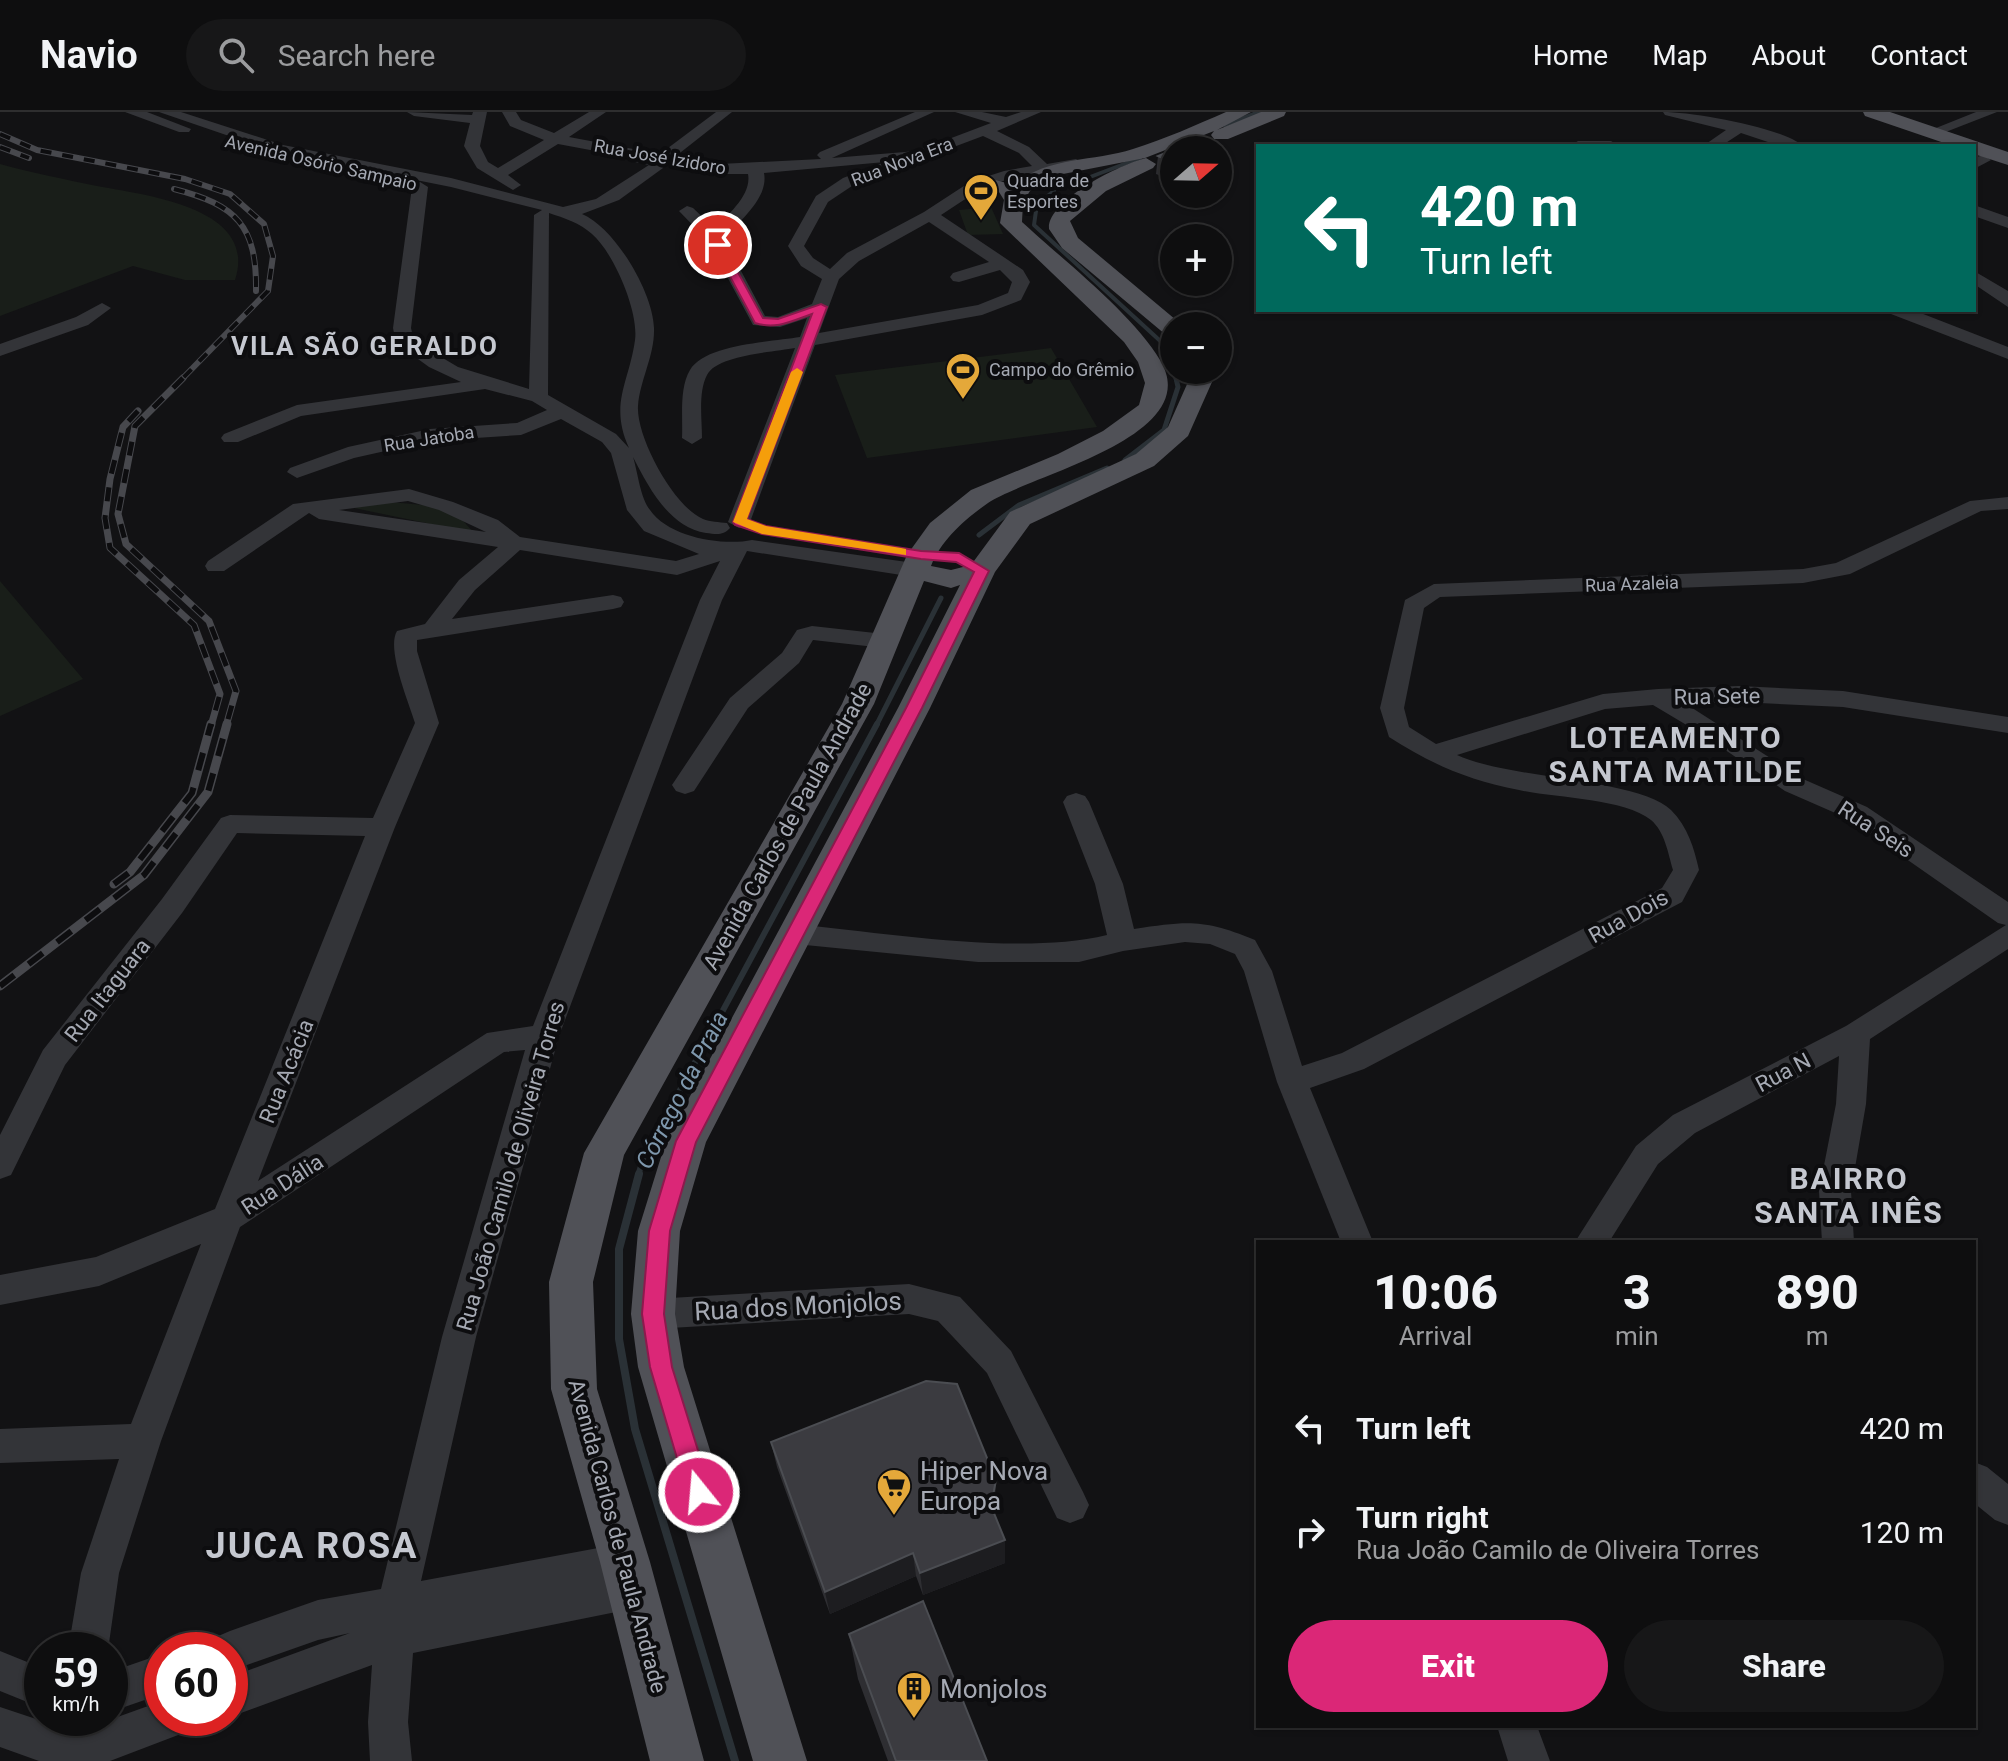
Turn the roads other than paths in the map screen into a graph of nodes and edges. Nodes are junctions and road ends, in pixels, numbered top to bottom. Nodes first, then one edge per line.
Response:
1 (132, 112) edge
2 (203, 112) edge
3 (414, 112) edge
4 (509, 112) edge
5 (599, 112) edge
6 (725, 112) edge
7 (927, 112) edge
8 (962, 112) edge
9 (1034, 112) edge
10 (1242, 112) edge
11 (1277, 112) edge
12 (1670, 112) edge
13 (1990, 112) edge
14 (1864, 113) edge
15 (478, 116) edge
16 (174, 118) edge
17 (1007, 122) junction
18 (1739, 128) junction
19 (985, 131) junction
20 (1217, 136) edge
21 (1940, 139) edge
22 (552, 141) junction
23 (1714, 144) edge
24 (1789, 144) edge
25 (916, 155) junction
26 (1976, 155) edge
27 (1976, 155) edge
28 (664, 158) junction
29 (1160, 158) edge
30 (2008, 159) edge
31 (802, 165) junction
32 (755, 169) junction
33 (2008, 169) edge
34 (1028, 179) junction
35 (1104, 185) junction
36 (420, 187) junction
37 (523, 198) junction
38 (568, 211) junction
39 (687, 211) dead end
40 (1976, 211) edge
41 (930, 215) junction
42 (2008, 223) edge
43 (715, 239) junction
44 (1004, 263) junction
45 (831, 277) junction
46 (959, 277) dead end
47 (1976, 277) edge
48 (2008, 302) edge
49 (821, 307) junction
50 (102, 308) dead end
51 (1902, 312) edge
52 (1160, 318) edge
53 (809, 339) junction
54 (0, 350) edge
55 (2008, 353) edge
56 (445, 370) junction
57 (484, 384) junction
58 (1199, 384) edge
59 (415, 395) junction
60 (538, 397) junction
61 (562, 411) junction
62 (231, 438) dead end
63 (692, 438) dead end
64 (297, 472) dead end
65 (362, 499) junction
66 (2008, 503) edge
67 (300, 508) junction
68 (337, 517) junction
69 (515, 544) junction
70 (726, 550) junction
71 (645, 562) junction
72 (918, 562) junction
73 (216, 566) dead end
74 (981, 571) junction
75 (613, 602) dead end
76 (433, 629) junction
77 (884, 641) junction
78 (1658, 697) junction
79 (2008, 725) edge
80 (1432, 753) junction
81 (685, 785) dead end
82 (1076, 802) dead end
83 (382, 827) junction
84 (2008, 916) edge
85 (795, 934) junction
86 (2008, 935) edge
87 (1123, 941) junction
88 (1856, 1034) junction
89 (544, 1036) junction
90 (1292, 1082) junction
91 (0, 1166) edge
92 (227, 1218) junction
93 (1356, 1240) edge
94 (1592, 1240) edge
95 (1838, 1240) edge
96 (0, 1290) edge
97 (653, 1314) junction
98 (143, 1441) junction
99 (0, 1446) edge
100 (1976, 1482) edge
101 (1070, 1505) dead end
102 (2008, 1507) edge
103 (628, 1576) junction
104 (396, 1622) junction
105 (91, 1632) edge
106 (248, 1645) edge
107 (0, 1671) edge
108 (24, 1681) edge
109 (248, 1689) edge
110 (144, 1726) edge
111 (0, 1727) edge
112 (1518, 1728) edge
113 (76, 1744) edge
114 (391, 1761) edge
115 (677, 1761) edge
116 (780, 1761) edge
117 (1529, 1761) edge

1 - 16 street, Avenida Osório Sampaio
2 - 16 street
3 - 15 street
4 - 22 street, Rua José Izidoro
5 - 22 street
6 - 28 street
7 - 31 street
8 - 17 street
9 - 17 street, Rua Nova Era
10 - 34 main road
11 - 20 main road
12 - 18 street
13 - 21 street
14 - 21 main road
15 - 37 street
16 - 36 street, Avenida Osório Sampaio
16 - 37 street, Avenida Osório Sampaio
17 - 19 street, Rua Nova Era
18 - 23 street
18 - 24 street
19 - 25 street, Rua Nova Era
19 - 34 street
22 - 28 street, Rua José Izidoro
22 - 37 street
22 - 38 street
25 - 31 street, Rua José Izidoro
25 - 45 street, Rua Nova Era
26 - 30 main road
27 - 33 main road
28 - 32 street, Rua José Izidoro
29 - 35 main road
31 - 32 street, Rua José Izidoro
32 - 43 street
34 - 35 main road
34 - 41 street
34 - 72 main road, Avenida Carlos de Paula Andrade
35 - 52 main road
36 - 37 street, Avenida Osório Sampaio
36 - 56 street
37 - 38 street, Avenida Osório Sampaio
37 - 60 street
38 - 70 street, Avenida Osório Sampaio
39 - 43 street
40 - 42 street
41 - 44 street
41 - 45 street
43 - 49 street
44 - 46 street
44 - 53 street
45 - 49 street, Rua João Camilo de Oliveira Torres
47 - 48 street
49 - 53 street, Rua João Camilo de Oliveira Torres
50 - 54 street
51 - 55 street
53 - 63 street
53 - 70 street, Rua João Camilo de Oliveira Torres
56 - 57 street
56 - 59 street
57 - 59 street
57 - 60 street
58 - 74 main road
59 - 62 street
60 - 61 street
61 - 64 street, Rua Jatoba
61 - 70 street
65 - 67 street
65 - 68 street
65 - 69 street
66 - 80 street, Rua Azaleia
67 - 68 street
67 - 73 street
68 - 69 street
69 - 71 street
69 - 76 street, Rua Acácia
70 - 71 street
70 - 71 street
70 - 72 street
70 - 89 street, Rua João Camilo de Oliveira Torres
72 - 74 main road
72 - 77 main road, Avenida Carlos de Paula Andrade
74 - 85 main road
75 - 76 street
76 - 83 street, Rua Acácia
77 - 81 street
77 - 103 main road, Avenida Carlos de Paula Andrade
78 - 79 street, Rua Sete
78 - 80 street, Rua Sete
78 - 84 street, Rua Seis
80 - 90 street, Rua Dois
82 - 87 street
83 - 91 street, Rua Itaguara
83 - 92 street, Rua Acácia
85 - 87 street
85 - 97 main road
86 - 88 street, Rua N
87 - 90 street
88 - 94 street, Rua N
88 - 95 street
89 - 92 street, Rua Dália
89 - 104 street, Rua João Camilo de Oliveira Torres
90 - 93 street
92 - 96 street, Rua Dália
92 - 98 street, Rua Acácia
97 - 101 street, Rua dos Monjolos
97 - 116 main road
98 - 99 street
98 - 105 street, Rua Acácia
100 - 102 street
103 - 104 street
103 - 115 main road, Avenida Carlos de Paula Andrade
104 - 106 street
104 - 109 street
104 - 114 street, Rua João Camilo de Oliveira Torres
107 - 108 street
110 - 113 street
111 - 113 street
112 - 117 street

